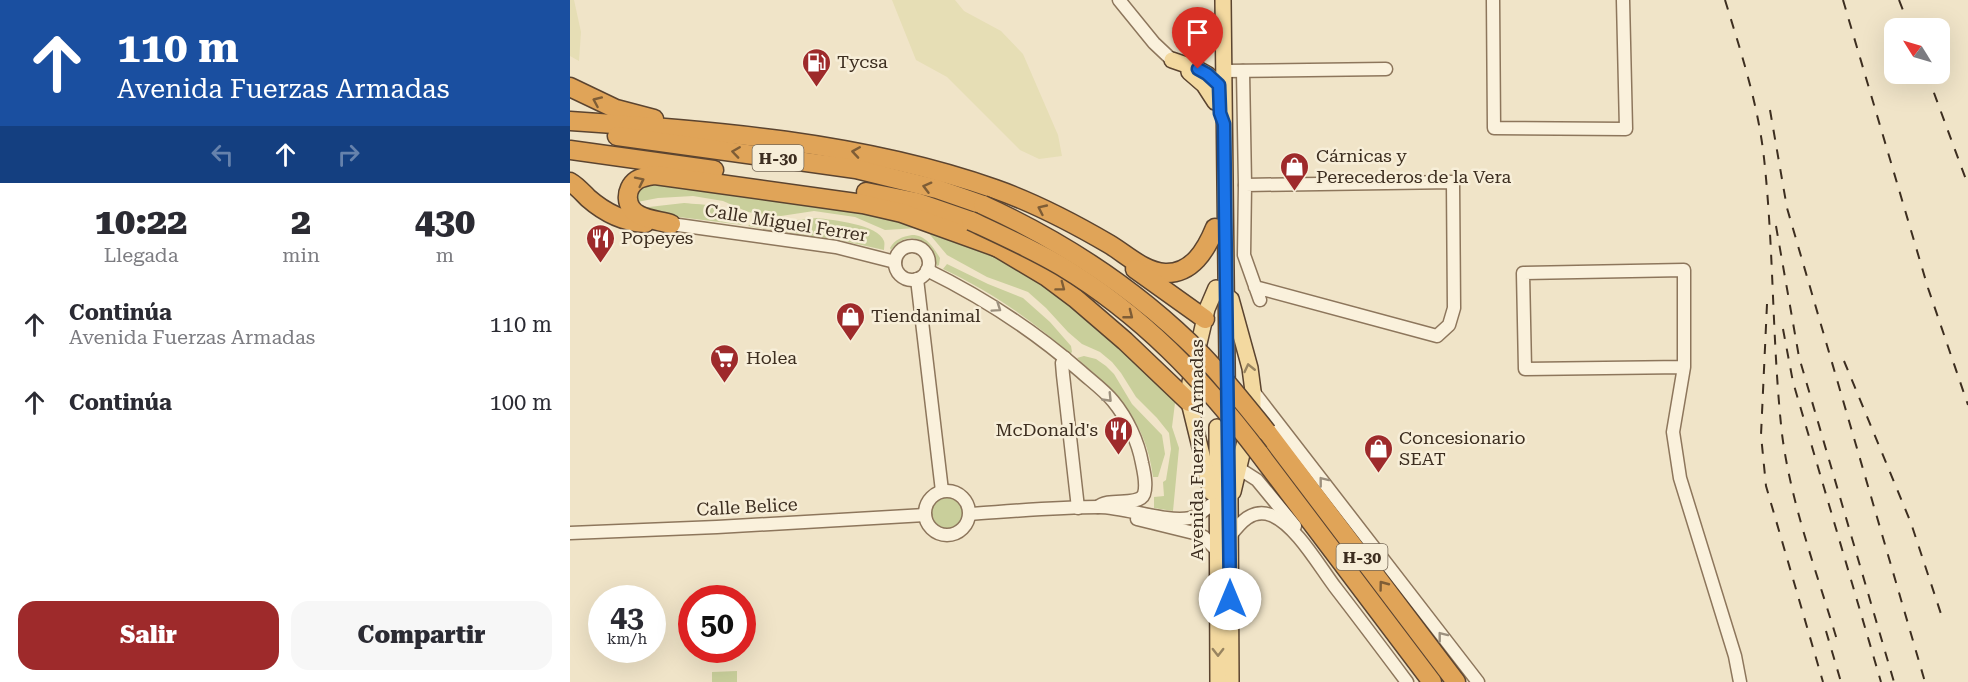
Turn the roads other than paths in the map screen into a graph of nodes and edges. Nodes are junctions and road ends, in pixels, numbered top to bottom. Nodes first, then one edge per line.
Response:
1 (1119, 0) edge
2 (1214, 0) edge
3 (1223, 0) edge
4 (1493, 0) edge
5 (1623, 0) edge
6 (1215, 56) junction
7 (1172, 60) junction
8 (1198, 69) junction
9 (1386, 69) dead end
10 (1243, 71) junction
11 (1219, 75) junction
12 (570, 87) edge
13 (1215, 102) junction
14 (570, 121) edge
15 (570, 129) edge
16 (714, 133) junction
17 (570, 150) edge
18 (570, 156) edge
19 (648, 160) junction
20 (570, 182) edge
21 (1245, 184) junction
22 (857, 190) junction
23 (1220, 195) junction
24 (671, 224) junction
25 (1215, 228) junction
26 (1093, 237) junction
27 (999, 248) junction
28 (896, 262) junction
29 (927, 270) junction
30 (917, 279) junction
31 (1255, 287) junction
32 (1221, 288) junction
33 (1260, 300) dead end
34 (1216, 327) junction
35 (1243, 345) junction
36 (1065, 358) junction
37 (1684, 367) junction
38 (1253, 391) junction
39 (1189, 402) junction
40 (1199, 443) junction
41 (1252, 450) junction
42 (1228, 460) junction
43 (942, 491) junction
44 (1221, 500) junction
45 (1088, 507) junction
46 (970, 514) junction
47 (925, 515) junction
48 (570, 533) edge
49 (1230, 536) junction
50 (1217, 551) junction
51 (1313, 557) junction
52 (1218, 682) edge
53 (1231, 682) edge
54 (1407, 682) edge
55 (1432, 682) edge
56 (1456, 682) edge
57 (1478, 682) edge
58 (1740, 682) edge

1 - 7 street
2 - 6 main road
3 - 11 main road
4 - 5 street
6 - 8 main road
6 - 11 main road
7 - 8 main road
7 - 13 main road
8 - 11 main road
9 - 10 street
10 - 11 street
10 - 21 street
11 - 13 main road
11 - 23 main road
16 -> 12 highway
13 - 23 main road
14 - 16 highway
56 -> 15 highway, H-30, bridge
26 -> 16 highway
17 - 19 highway, H-30
18 - 19 highway
19 - 22 highway, H-30
20 - 24 highway
21 - 31 street
21 - 31 street
22 - 27 highway
22 -> 41 highway, H-30, bridge
23 - 25 main road
23 - 32 main road
24 -> 27 highway
24 - 28 street, Calle Miguel Ferrer
25 - 26 highway
25 - 32 main road
26 - 34 highway
27 -> 39 highway
28 - 29 street
28 - 30 street
29 - 30 street
29 -> 36 street
30 - 43 street
31 - 33 street
32 - 34 main road
32 - 34 main road
32 - 35 main road
34 - 35 main road
34 - 39 main road
34 - 42 main road, Avenida Fuerzas Armadas
38 -> 35 main road
36 - 45 street
36 -> 45 street
37 - 37 street
37 - 58 street
38 - 41 main road
57 -> 38 street
39 - 40 main road
40 - 42 main road
40 - 44 main road
41 - 42 main road
41 - 55 highway, H-30
42 - 44 main road, Avenida Fuerzas Armadas
42 - 44 main road
42 - 51 street
43 - 46 street
43 - 47 street
44 - 45 street
44 - 49 main road, Avenida Fuerzas Armadas
44 - 50 main road, Avenida Fuerzas Armadas
45 - 46 street
45 - 50 street
46 - 47 street
47 - 48 street, Calle Belice
49 - 51 street
49 - 53 main road, Avenida Fuerzas Armadas
50 -> 52 main road, Avenida Fuerzas Armadas
51 - 54 street

